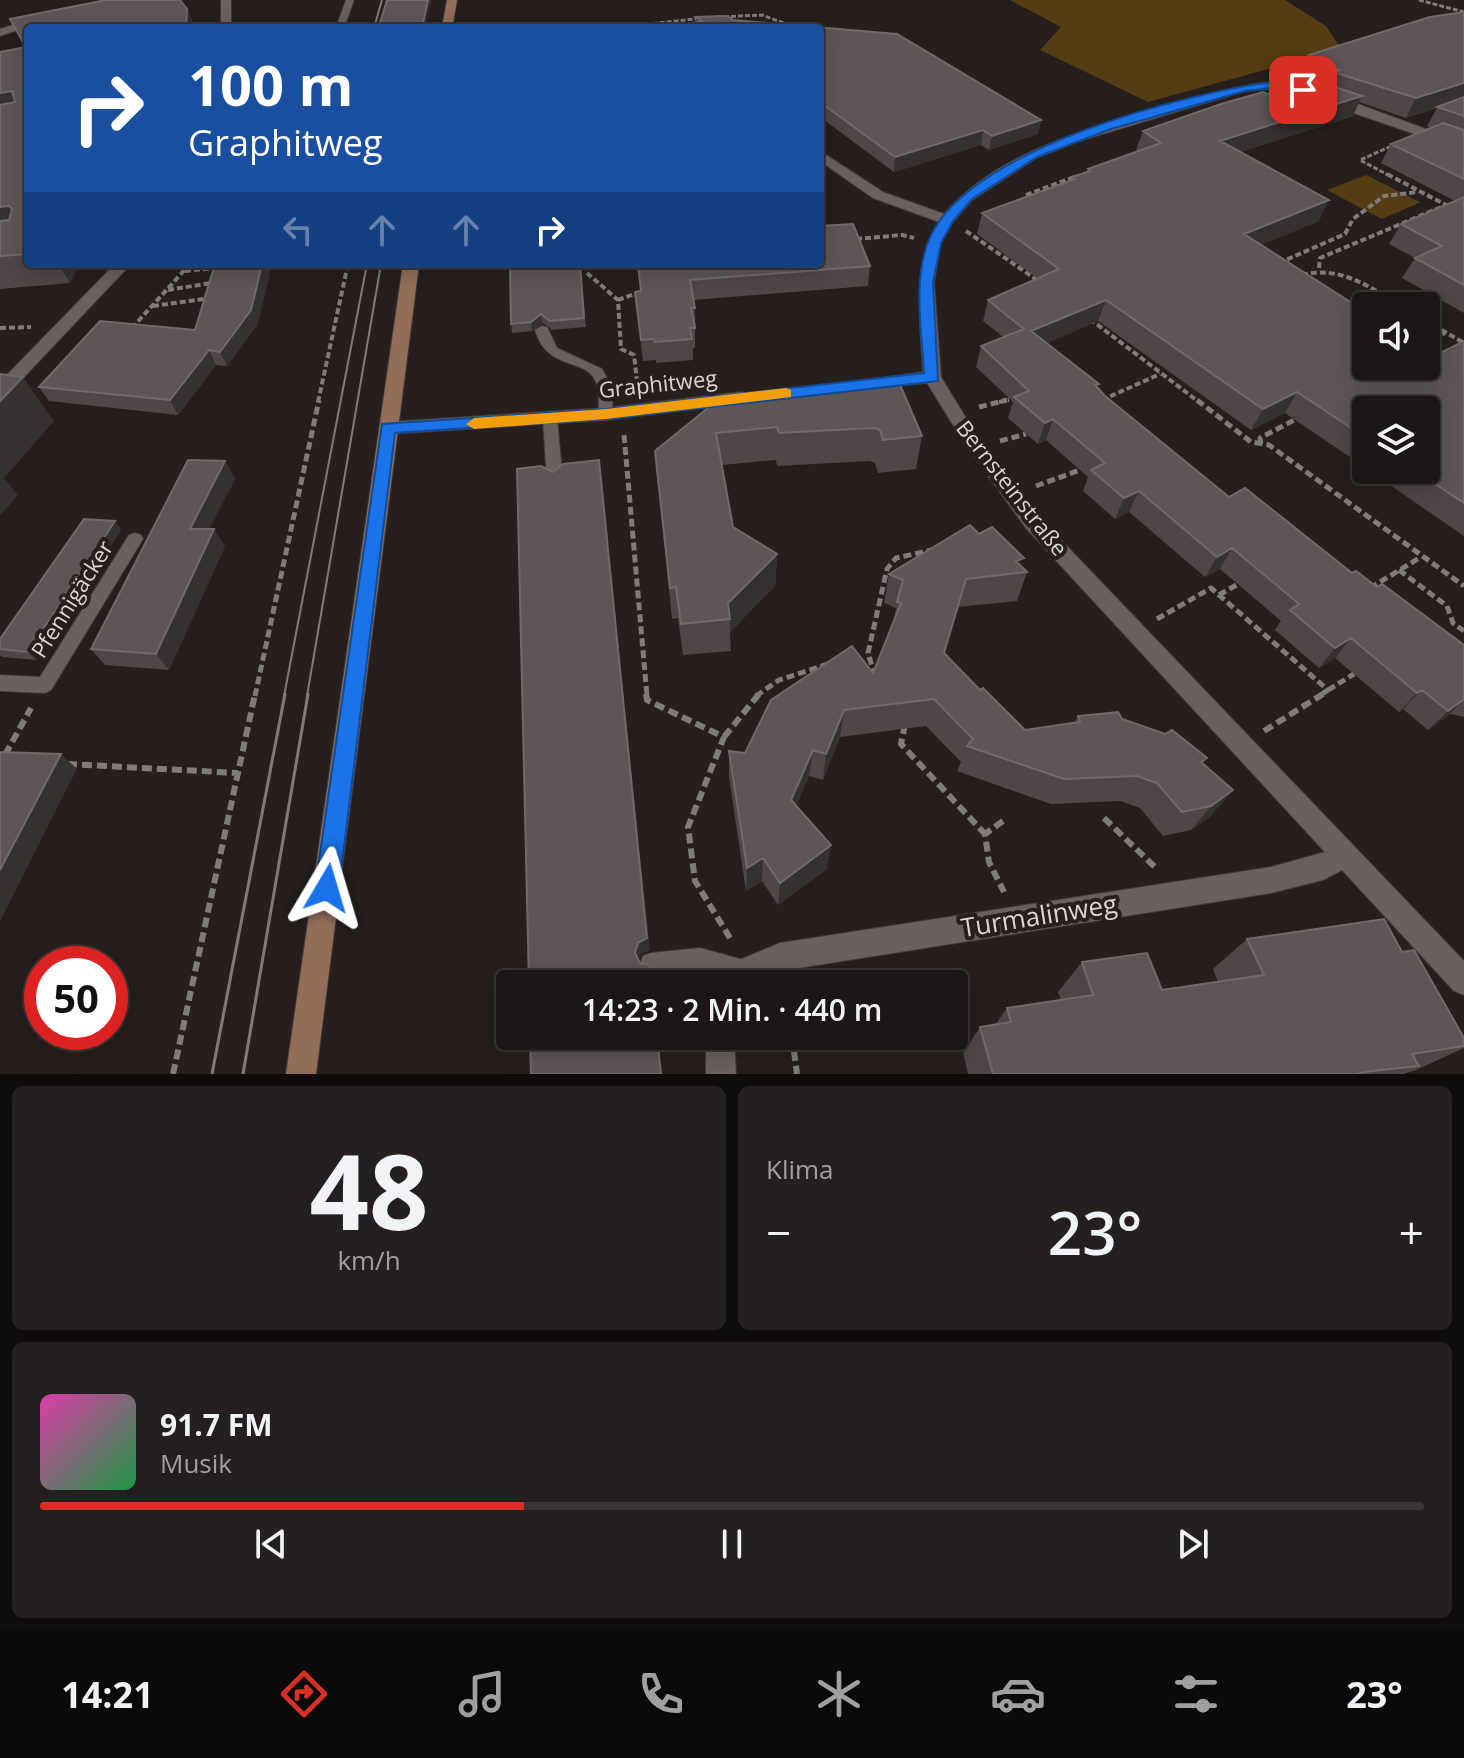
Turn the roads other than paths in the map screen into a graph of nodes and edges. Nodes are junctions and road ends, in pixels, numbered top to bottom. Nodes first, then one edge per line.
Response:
1 (226, 0) edge
2 (350, 0) edge
3 (452, 0) edge
4 (47, 18) edge
5 (28, 24) edge
6 (226, 24) edge
7 (341, 24) edge
8 (448, 24) edge
9 (24, 25) edge
10 (0, 33) edge
11 (1464, 147) edge
12 (824, 158) edge
13 (947, 220) junction
14 (119, 268) edge
15 (410, 268) edge
16 (542, 330) dead end
17 (932, 377) junction
18 (855, 386) edge
19 (0, 392) edge
20 (763, 396) edge
21 (623, 412) junction
22 (550, 419) junction
23 (388, 428) junction
24 (555, 482) edge
25 (135, 539) dead end
26 (0, 683) edge
27 (1346, 854) junction
28 (651, 964) edge
29 (725, 970) edge
30 (755, 970) edge
31 (1464, 981) edge
32 (720, 1050) edge
33 (301, 1074) edge
34 (721, 1074) edge

1 - 6 street
2 - 7 lane
3 - 8 main road
4 - 5 street
9 - 10 street
11 - 13 street, Bernsteinstraße
12 - 13 street
13 - 17 street, Bernsteinstraße
14 - 19 street
15 - 23 main road
16 - 21 lane
17 - 18 street
17 - 27 street, Bernsteinstraße
20 - 21 street, Graphitweg
21 - 22 street, Graphitweg
22 - 23 street, Graphitweg
22 - 24 lane
23 - 33 main road
25 - 26 lane, Pfennigäcker
27 - 30 street, Turmalinweg
27 - 31 street, Bernsteinstraße
28 - 29 lane
32 - 34 street

